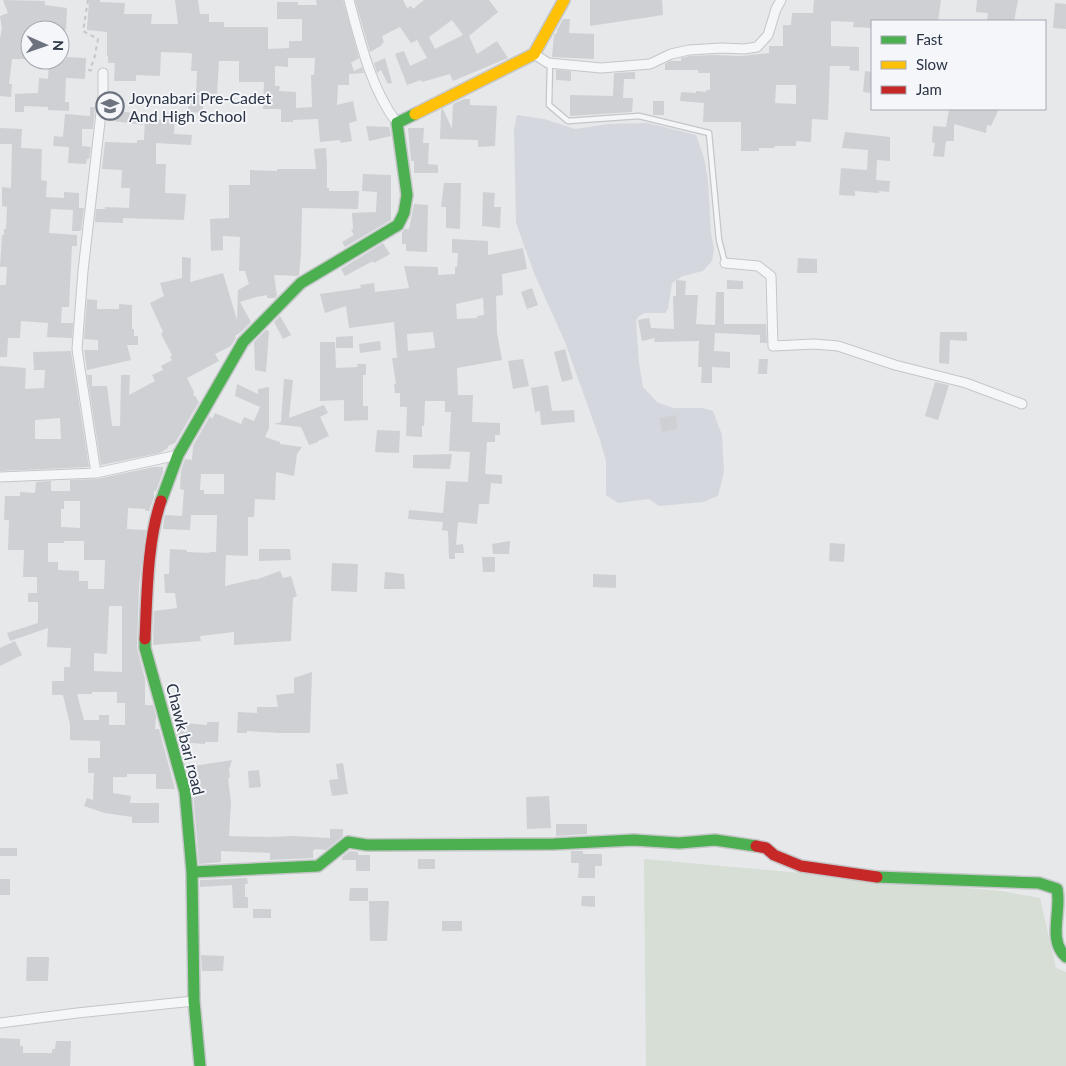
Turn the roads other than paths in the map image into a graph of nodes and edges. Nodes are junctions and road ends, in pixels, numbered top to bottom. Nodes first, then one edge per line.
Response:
1 (349, 0) edge
2 (564, 0) edge
3 (781, 0) edge
4 (534, 54) junction
5 (550, 63) junction
6 (103, 73) road end
7 (397, 123) junction
8 (725, 263) joint
9 (1022, 404) dead end
10 (178, 455) junction
11 (96, 473) junction
12 (0, 477) edge
13 (192, 872) junction
14 (1066, 957) edge
15 (194, 1001) junction
16 (0, 1023) edge
17 (200, 1066) edge

1 - 7 street
2 - 4 street
3 - 5 street
4 - 5 street
4 - 7 street
5 - 8 lane
6 - 11 street
7 - 10 street, Chawk bari road
8 - 9 street
10 - 11 street
10 - 13 street, Chawk bari road
11 - 12 street
13 - 14 street
13 - 15 street, Chawk bari road
15 - 16 street
15 - 17 street, Chawk bari road

